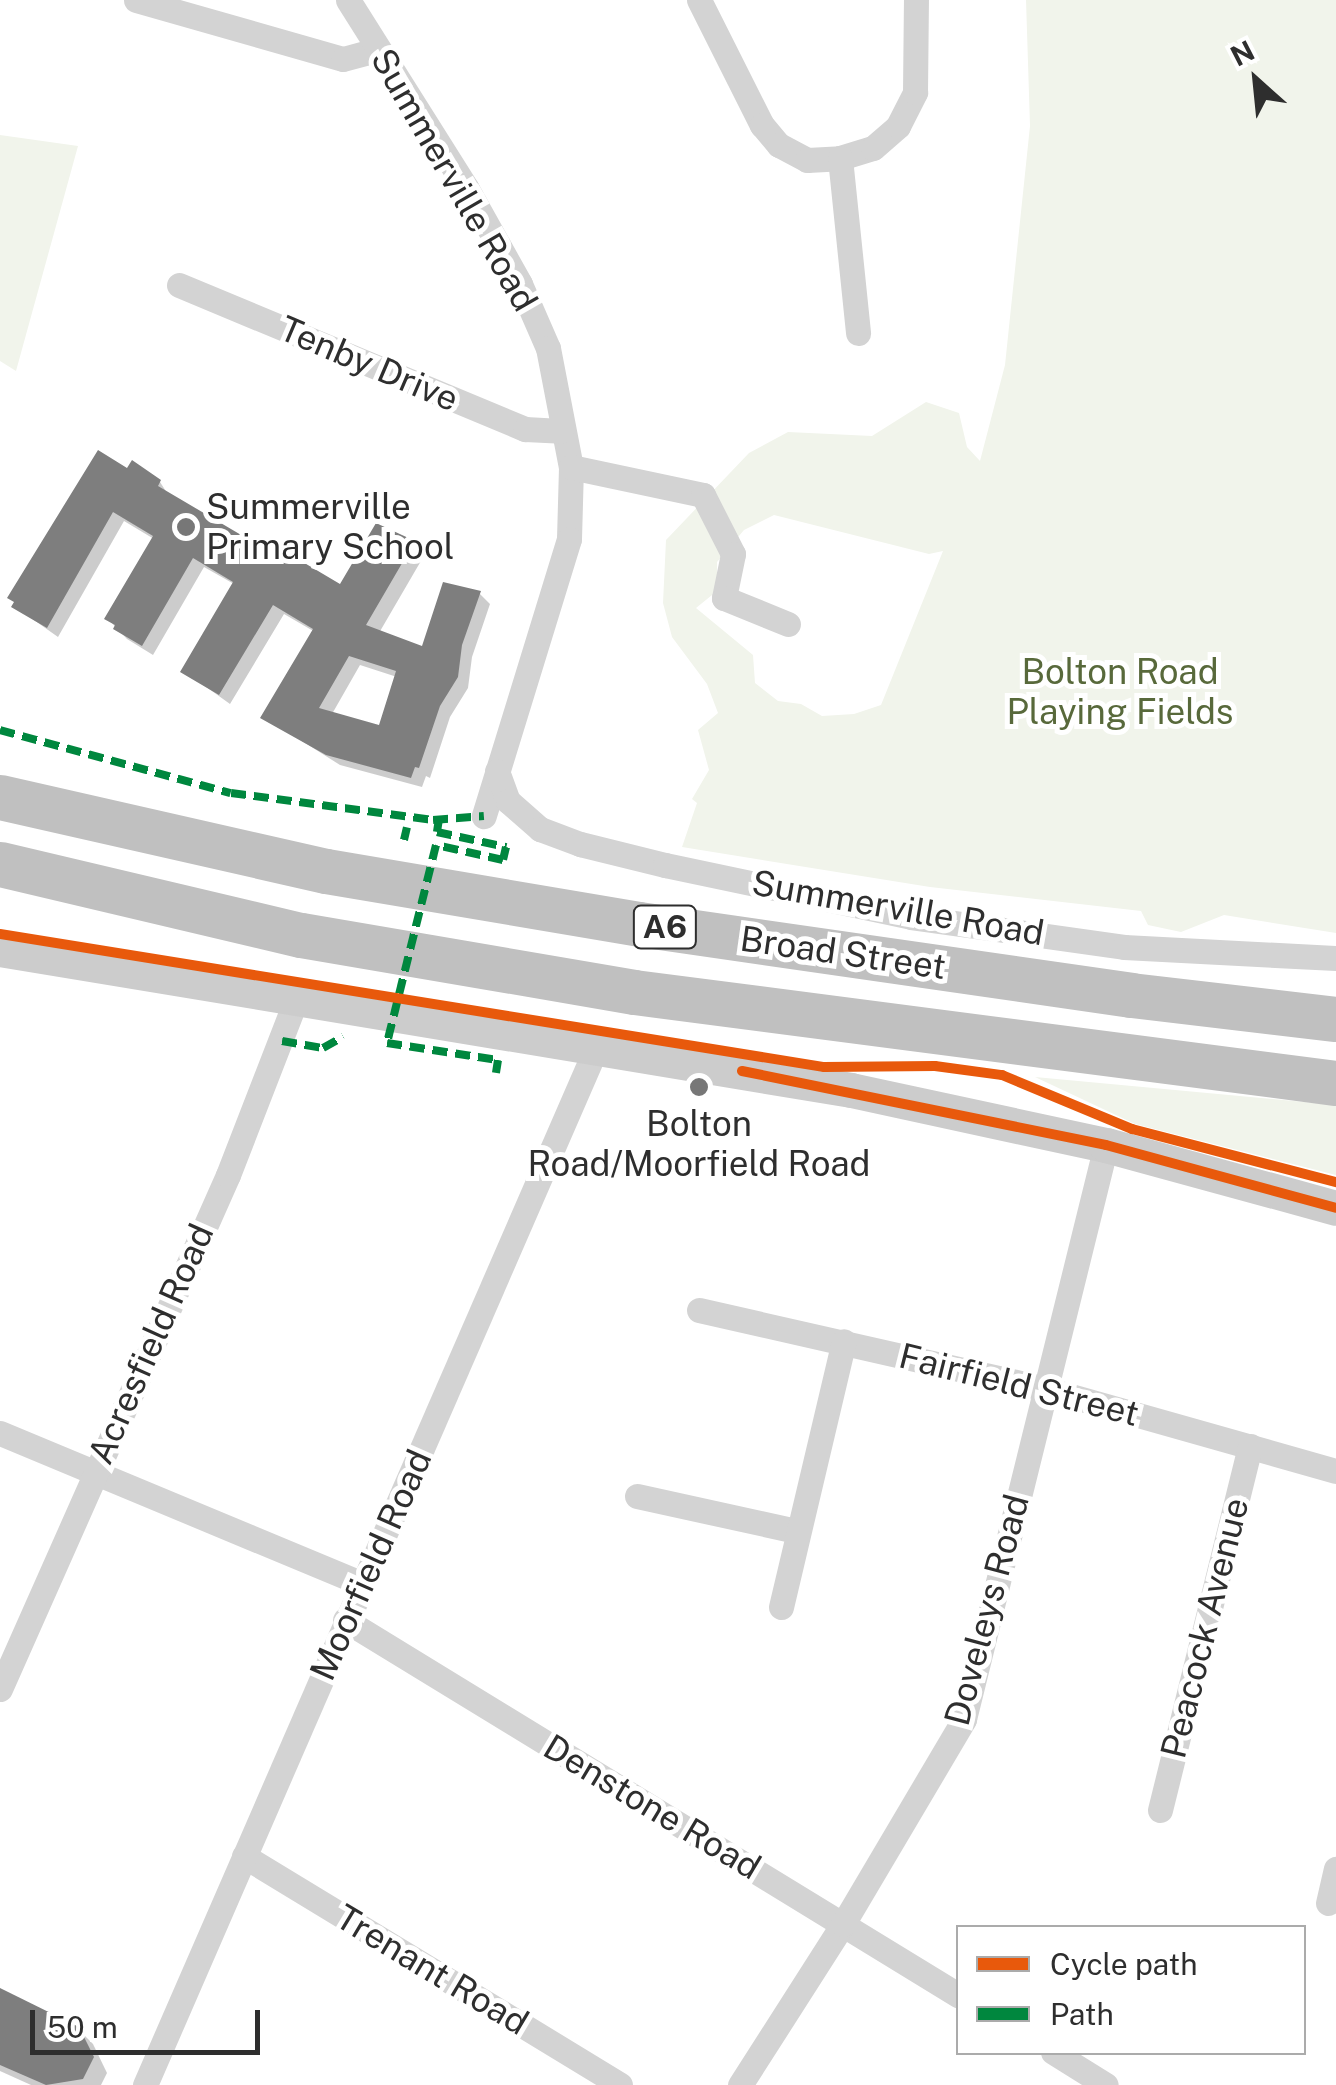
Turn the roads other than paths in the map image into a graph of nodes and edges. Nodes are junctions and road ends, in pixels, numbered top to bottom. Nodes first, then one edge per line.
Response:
1 (136, 0) edge
2 (348, 0) edge
3 (699, 0) edge
4 (916, 0) edge
5 (377, 50) junction
6 (840, 158) junction
7 (179, 286) dead end
8 (858, 333) dead end
9 (561, 431) junction
10 (571, 467) junction
11 (788, 624) dead end
12 (497, 771) junction
13 (0, 796) edge
14 (484, 816) dead end
15 (0, 864) edge
16 (0, 949) edge
17 (1336, 958) edge
18 (297, 998) junction
19 (1336, 1019) edge
20 (598, 1046) junction
21 (1336, 1083) edge
22 (1106, 1145) junction
23 (1336, 1208) edge
24 (699, 1310) dead end
25 (844, 1341) junction
26 (1046, 1389) junction
27 (0, 1433) edge
28 (1250, 1446) junction
29 (1336, 1470) edge
30 (94, 1471) junction
31 (637, 1496) dead end
32 (796, 1531) junction
33 (363, 1584) junction
34 (780, 1606) dead end
35 (345, 1620) junction
36 (0, 1689) edge
37 (1160, 1810) dead end
38 (244, 1856) junction
39 (1336, 1869) edge
40 (1328, 1903) dead end
41 (843, 1924) junction
42 (956, 1993) edge
43 (1058, 2055) edge
44 (145, 2085) edge
45 (620, 2085) edge
46 (740, 2085) edge
47 (1106, 2085) edge

1 - 5 street
2 - 5 street, Summerville Road
3 - 6 street
4 - 6 street
5 - 9 street, Summerville Road
6 - 8 street
7 - 9 street, Tenby Drive
9 - 10 street, Summerville Road
10 - 11 street
10 - 12 street, Summerville Road
12 - 14 street, Summerville Road
12 - 17 street, Summerville Road
13 - 19 highway, Broad Street / A6
15 - 21 highway, Broad Street / A6
16 - 18 street
18 - 20 street
18 - 30 street, Acresfield Road
20 - 22 street
20 - 33 street, Moorfield Road
22 - 23 street
22 - 26 street, Doveleys Road
24 - 25 street, Fairfield Street
25 - 26 street, Fairfield Street
25 - 32 street
26 - 28 street, Fairfield Street
26 - 41 street, Doveleys Road
27 - 30 street
28 - 29 street, Fairfield Street
28 - 37 street, Peacock Avenue
30 - 33 street
30 - 36 street, Acresfield Road
31 - 32 street
32 - 34 street
33 - 35 street, Moorfield Road
35 - 38 street, Moorfield Road
35 - 41 street, Denstone Road
38 - 44 street, Moorfield Road
38 - 45 street, Trenant Road
39 - 40 street
41 - 42 street, Denstone Road
41 - 46 street, Doveleys Road
43 - 47 street

